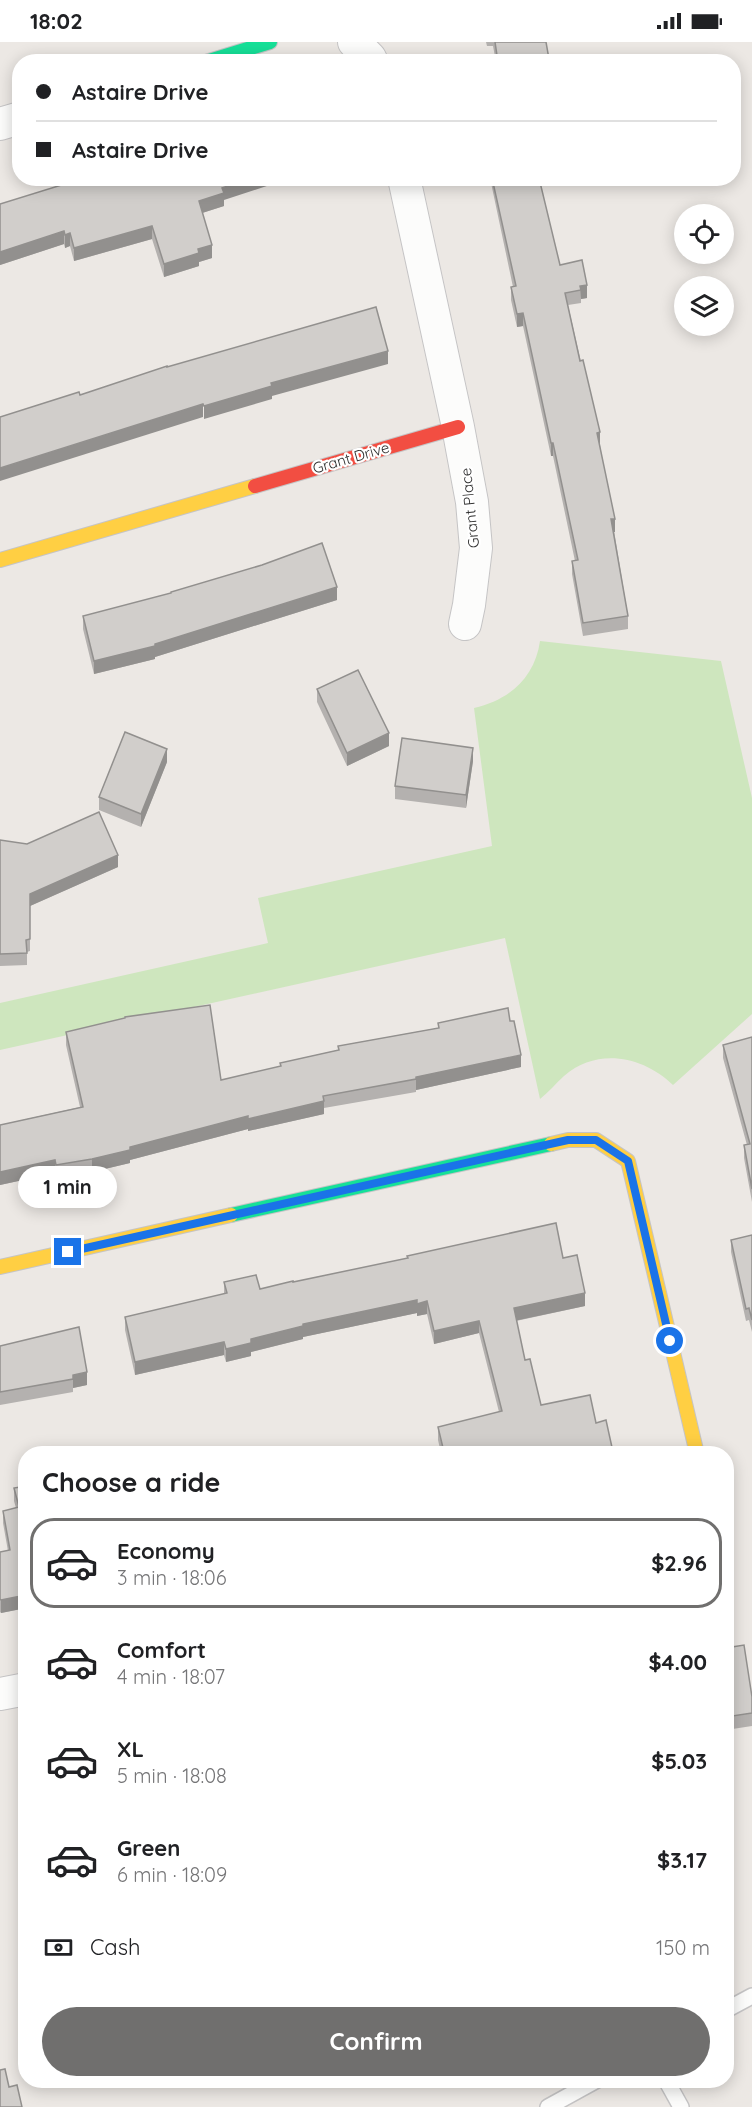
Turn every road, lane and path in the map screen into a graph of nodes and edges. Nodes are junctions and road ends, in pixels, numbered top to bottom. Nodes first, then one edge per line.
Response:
1 (270, 42) edge
2 (354, 42) edge
3 (232, 54) edge
4 (366, 54) edge
5 (406, 186) edge
6 (458, 427) junction
7 (0, 560) edge
8 (465, 624) dead end
9 (0, 1268) edge
10 (695, 1446) edge
11 (18, 1691) edge
12 (0, 1694) edge
13 (752, 1996) edge
14 (734, 2006) edge
15 (582, 2088) edge
16 (670, 2088) edge
17 (548, 2107) edge
18 (681, 2107) edge

1 - 3 street
2 - 4 street
5 - 6 street
6 - 7 street, Grant Drive
6 - 8 street, Grant Place
9 - 10 street
11 - 12 street
13 - 14 lane
15 - 17 lane
16 - 18 lane

